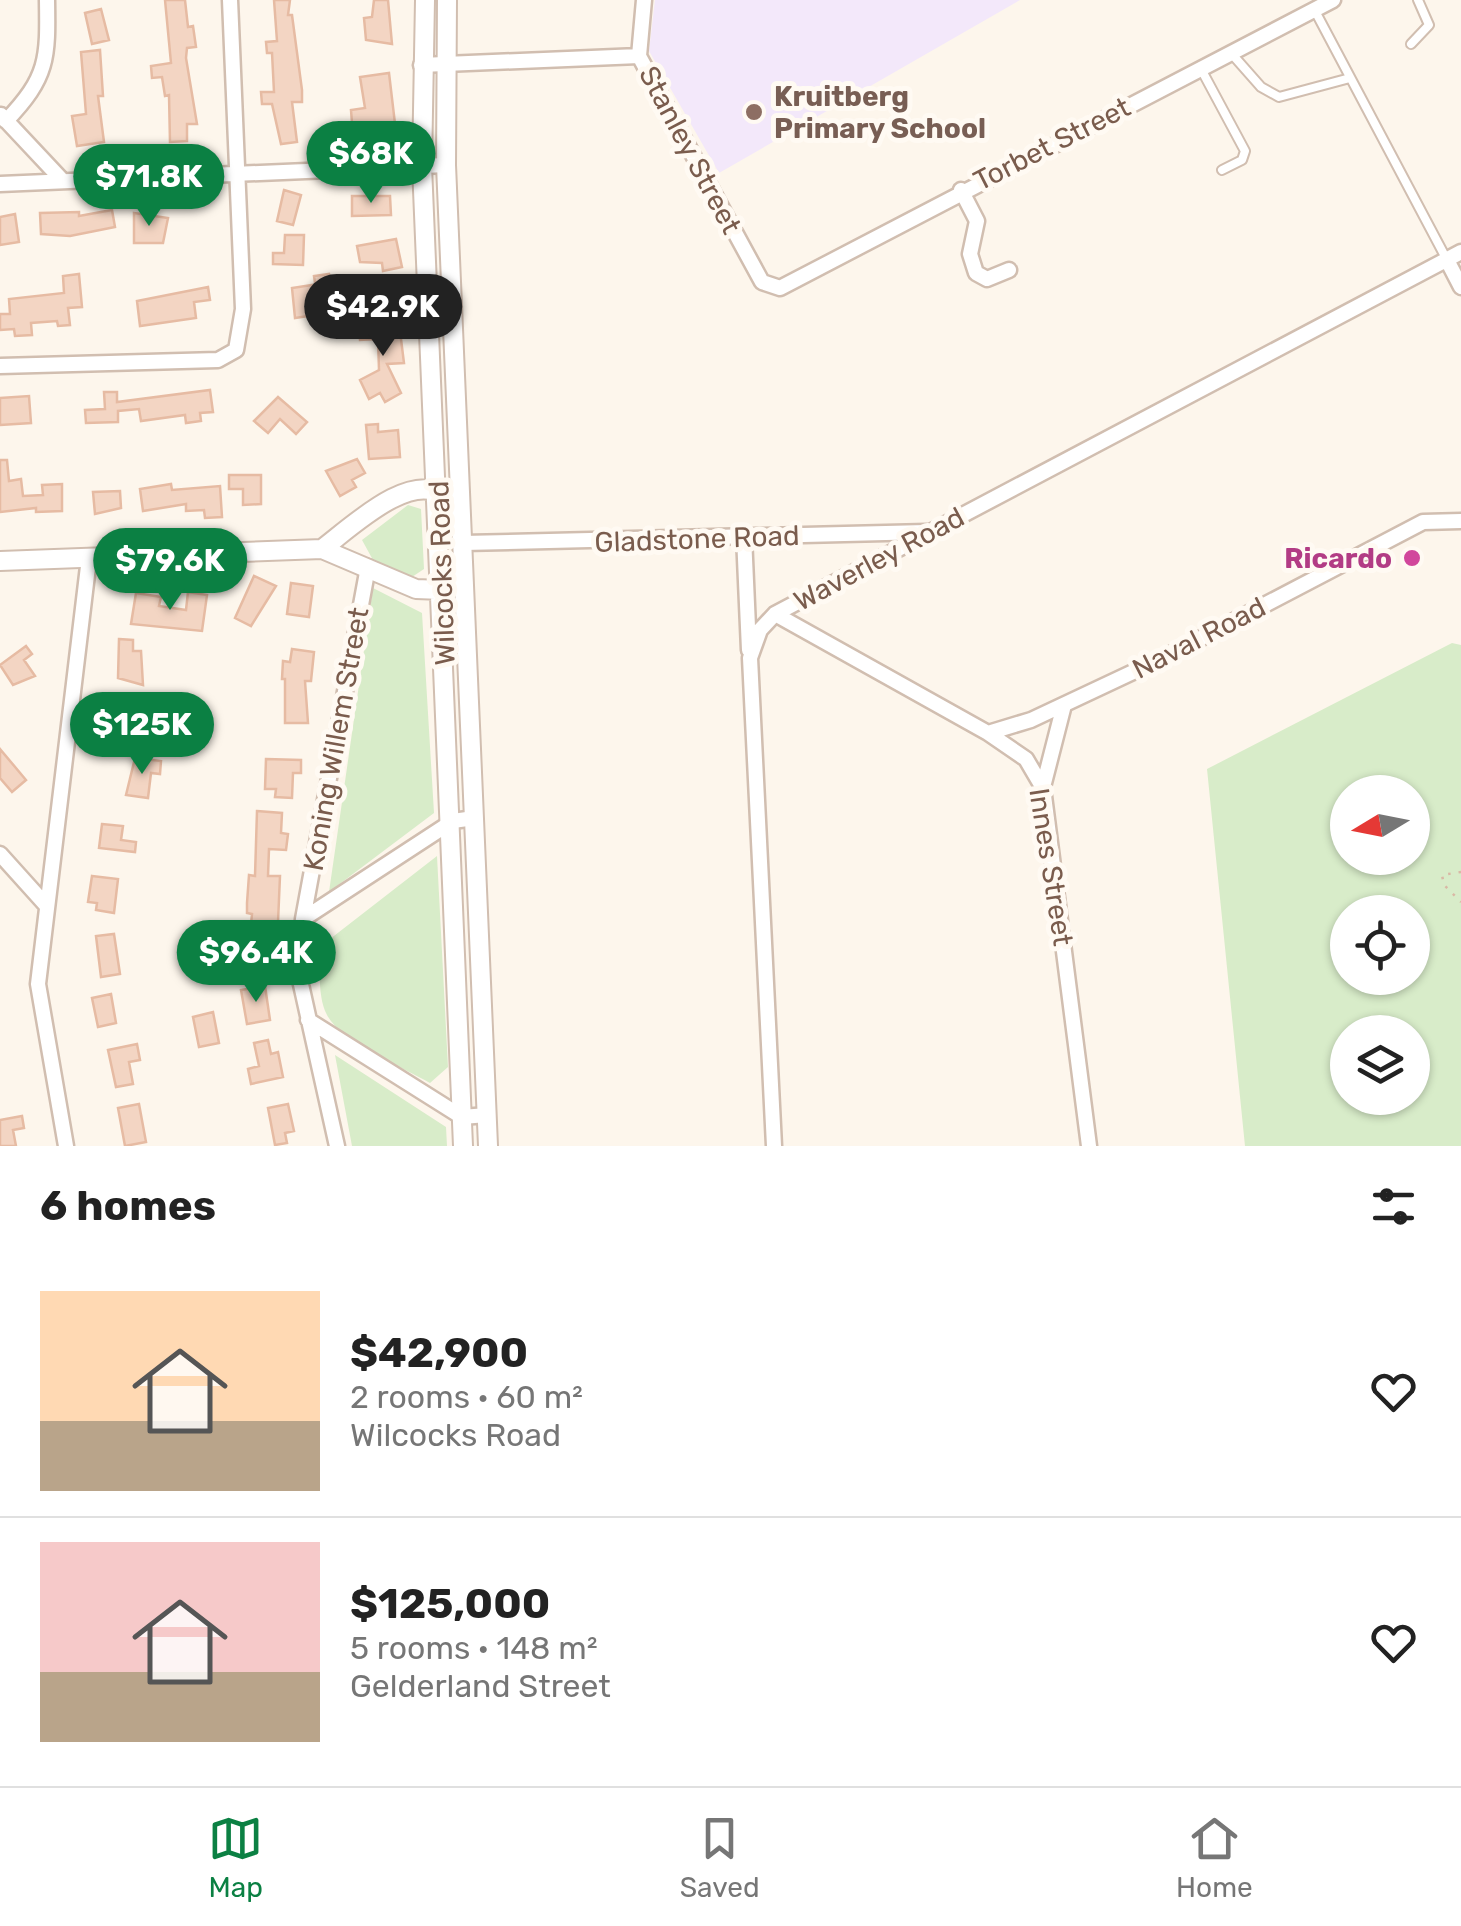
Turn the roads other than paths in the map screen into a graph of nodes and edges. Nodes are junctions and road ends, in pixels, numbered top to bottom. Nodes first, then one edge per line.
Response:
1 (47, 0) edge
2 (230, 0) edge
3 (426, 0) edge
4 (447, 0) edge
5 (644, 0) edge
6 (1333, 0) edge
7 (1418, 0) edge
8 (1314, 9) junction
9 (1411, 44) dead end
10 (1230, 52) junction
11 (639, 56) junction
12 (446, 64) junction
13 (421, 65) junction
14 (1200, 68) junction
15 (1350, 78) junction
16 (3, 118) edge
17 (422, 166) junction
18 (446, 166) junction
19 (1222, 170) dead end
20 (238, 174) junction
21 (62, 180) junction
22 (0, 184) edge
23 (961, 190) junction
24 (1461, 252) edge
25 (1446, 260) junction
26 (1010, 270) dead end
27 (1461, 287) edge
28 (773, 288) joint
29 (451, 306) junction
30 (430, 308) junction
31 (0, 366) edge
32 (438, 491) junction
33 (461, 511) junction
34 (1461, 522) edge
35 (931, 532) junction
36 (744, 536) junction
37 (463, 543) junction
38 (322, 550) junction
39 (89, 558) junction
40 (0, 561) edge
41 (464, 566) junction
42 (368, 567) junction
43 (442, 590) junction
44 (775, 614) junction
45 (750, 658) junction
46 (1064, 705) junction
47 (988, 733) junction
48 (1043, 788) junction
49 (474, 818) junction
50 (452, 821) junction
51 (0, 854) edge
52 (45, 904) junction
53 (303, 918) junction
54 (308, 1020) junction
55 (487, 1115) junction
56 (462, 1117) junction
57 (66, 1146) edge
58 (336, 1146) edge
59 (463, 1146) edge
60 (488, 1146) edge
61 (774, 1146) edge
62 (1089, 1146) edge

1 - 16 street
2 - 20 street
3 - 13 street, Wilcocks Road
4 - 12 street, Wilcocks Road
5 - 11 street, Stanley Street
6 - 8 street, Torbet Street
7 - 9 lane
8 - 10 street, Torbet Street
8 - 15 lane
10 - 14 street, Torbet Street
10 - 15 lane
11 - 12 street
11 - 28 street, Stanley Street
12 - 13 street
12 - 18 street, Wilcocks Road
13 - 17 street, Wilcocks Road
14 - 19 lane
14 - 23 street, Torbet Street
15 - 25 lane
16 - 21 street
17 - 18 street
17 - 20 street
17 - 30 street, Wilcocks Road
18 - 29 street, Wilcocks Road
20 - 21 street
20 - 31 street
21 - 22 street
23 - 26 street
23 - 28 street, Torbet Street
24 - 25 street, Waverley Road
25 - 27 street
25 - 35 street, Waverley Road
29 - 30 street
29 - 33 street, Wilcocks Road
30 - 32 street, Wilcocks Road
32 - 33 street
32 - 38 street
32 - 43 street, Wilcocks Road
33 - 37 street, Wilcocks Road
34 - 46 street, Naval Road
35 - 36 street, Gladstone Road
35 - 44 street, Waverley Road
36 - 37 street, Gladstone Road
36 - 45 street
37 - 41 street, Wilcocks Road
38 - 39 street
38 - 42 street
39 - 40 street
39 - 52 street
41 - 43 street
41 - 49 street, Wilcocks Road
42 - 43 street
42 - 53 street, Koning Willem Street
43 - 50 street, Wilcocks Road
44 - 45 street, Waverley Road
44 - 47 street, Innes Street
45 - 61 street
46 - 47 street, Naval Road
46 - 48 street
47 - 48 street, Innes Street
48 - 62 street, Innes Street
49 - 50 street
49 - 55 street, Wilcocks Road
50 - 53 street
50 - 56 street, Wilcocks Road
51 - 52 street
52 - 57 street
53 - 54 street, Koning Willem Street
54 - 56 street
54 - 58 street, Koning Willem Street
55 - 56 street
55 - 60 street, Wilcocks Road
56 - 59 street, Wilcocks Road

